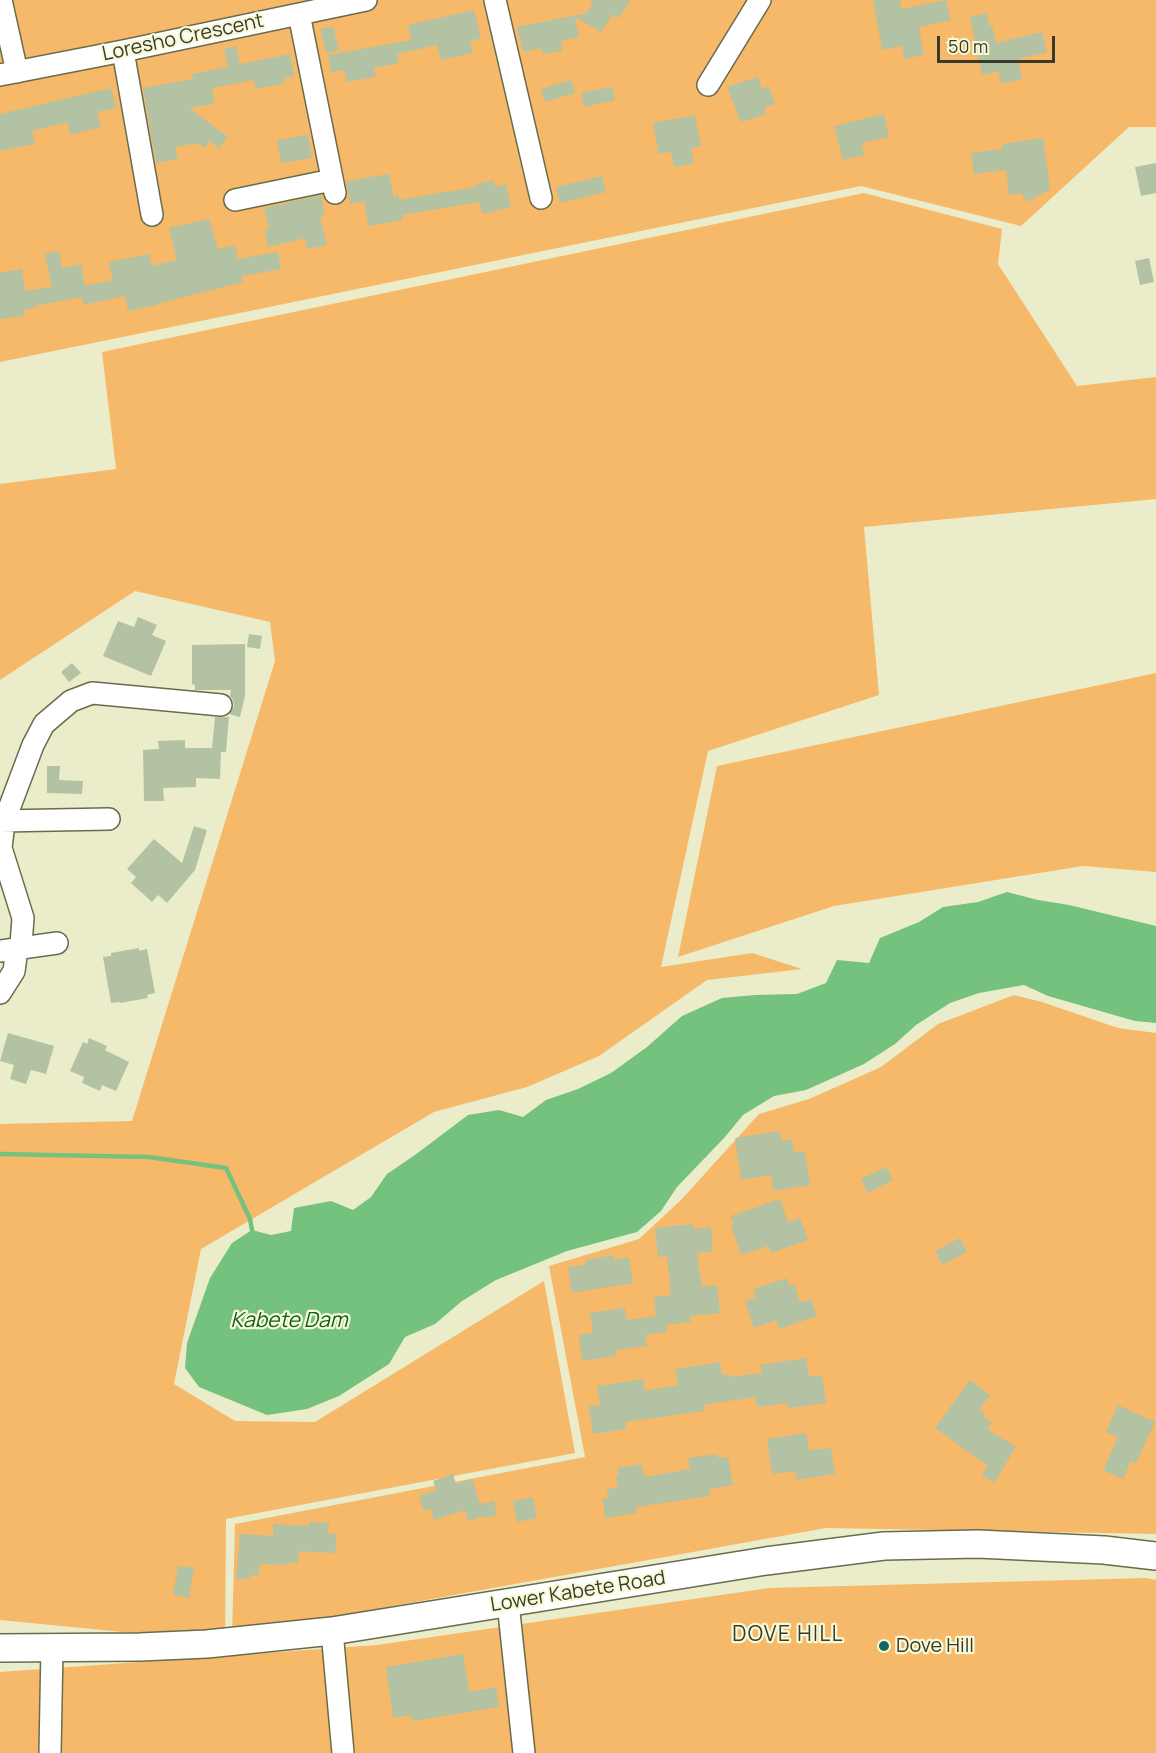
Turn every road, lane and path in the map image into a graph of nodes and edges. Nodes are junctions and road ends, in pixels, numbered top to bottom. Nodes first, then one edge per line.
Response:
1 (1, 0) edge
2 (366, 0) edge
3 (495, 0) edge
4 (760, 0) edge
5 (299, 14) junction
6 (123, 51) junction
7 (9, 74) edge
8 (708, 85) dead end
9 (541, 198) dead end
10 (235, 200) dead end
11 (152, 215) dead end
12 (221, 705) dead end
13 (110, 819) dead end
14 (2, 821) edge
15 (57, 943) dead end
16 (9, 950) edge
17 (0, 993) edge
18 (1156, 1556) edge
19 (508, 1603) junction
20 (332, 1631) junction
21 (0, 1648) edge
22 (52, 1648) junction
23 (50, 1753) edge
24 (343, 1753) edge
25 (524, 1753) edge

1 - 7 street
2 - 5 street, Loresho Crescent
3 - 9 street
4 - 8 street
5 - 6 street, Loresho Crescent
5 - 10 street
6 - 7 street, Loresho Crescent
6 - 11 street
12 - 14 street
13 - 14 street
14 - 16 street
15 - 16 street
16 - 17 street
18 - 19 main road, Lower Kabete Road
19 - 20 main road, Lower Kabete Road
19 - 25 street
20 - 22 main road, Lower Kabete Road
20 - 24 street
21 - 22 main road, Lower Kabete Road
22 - 23 street

